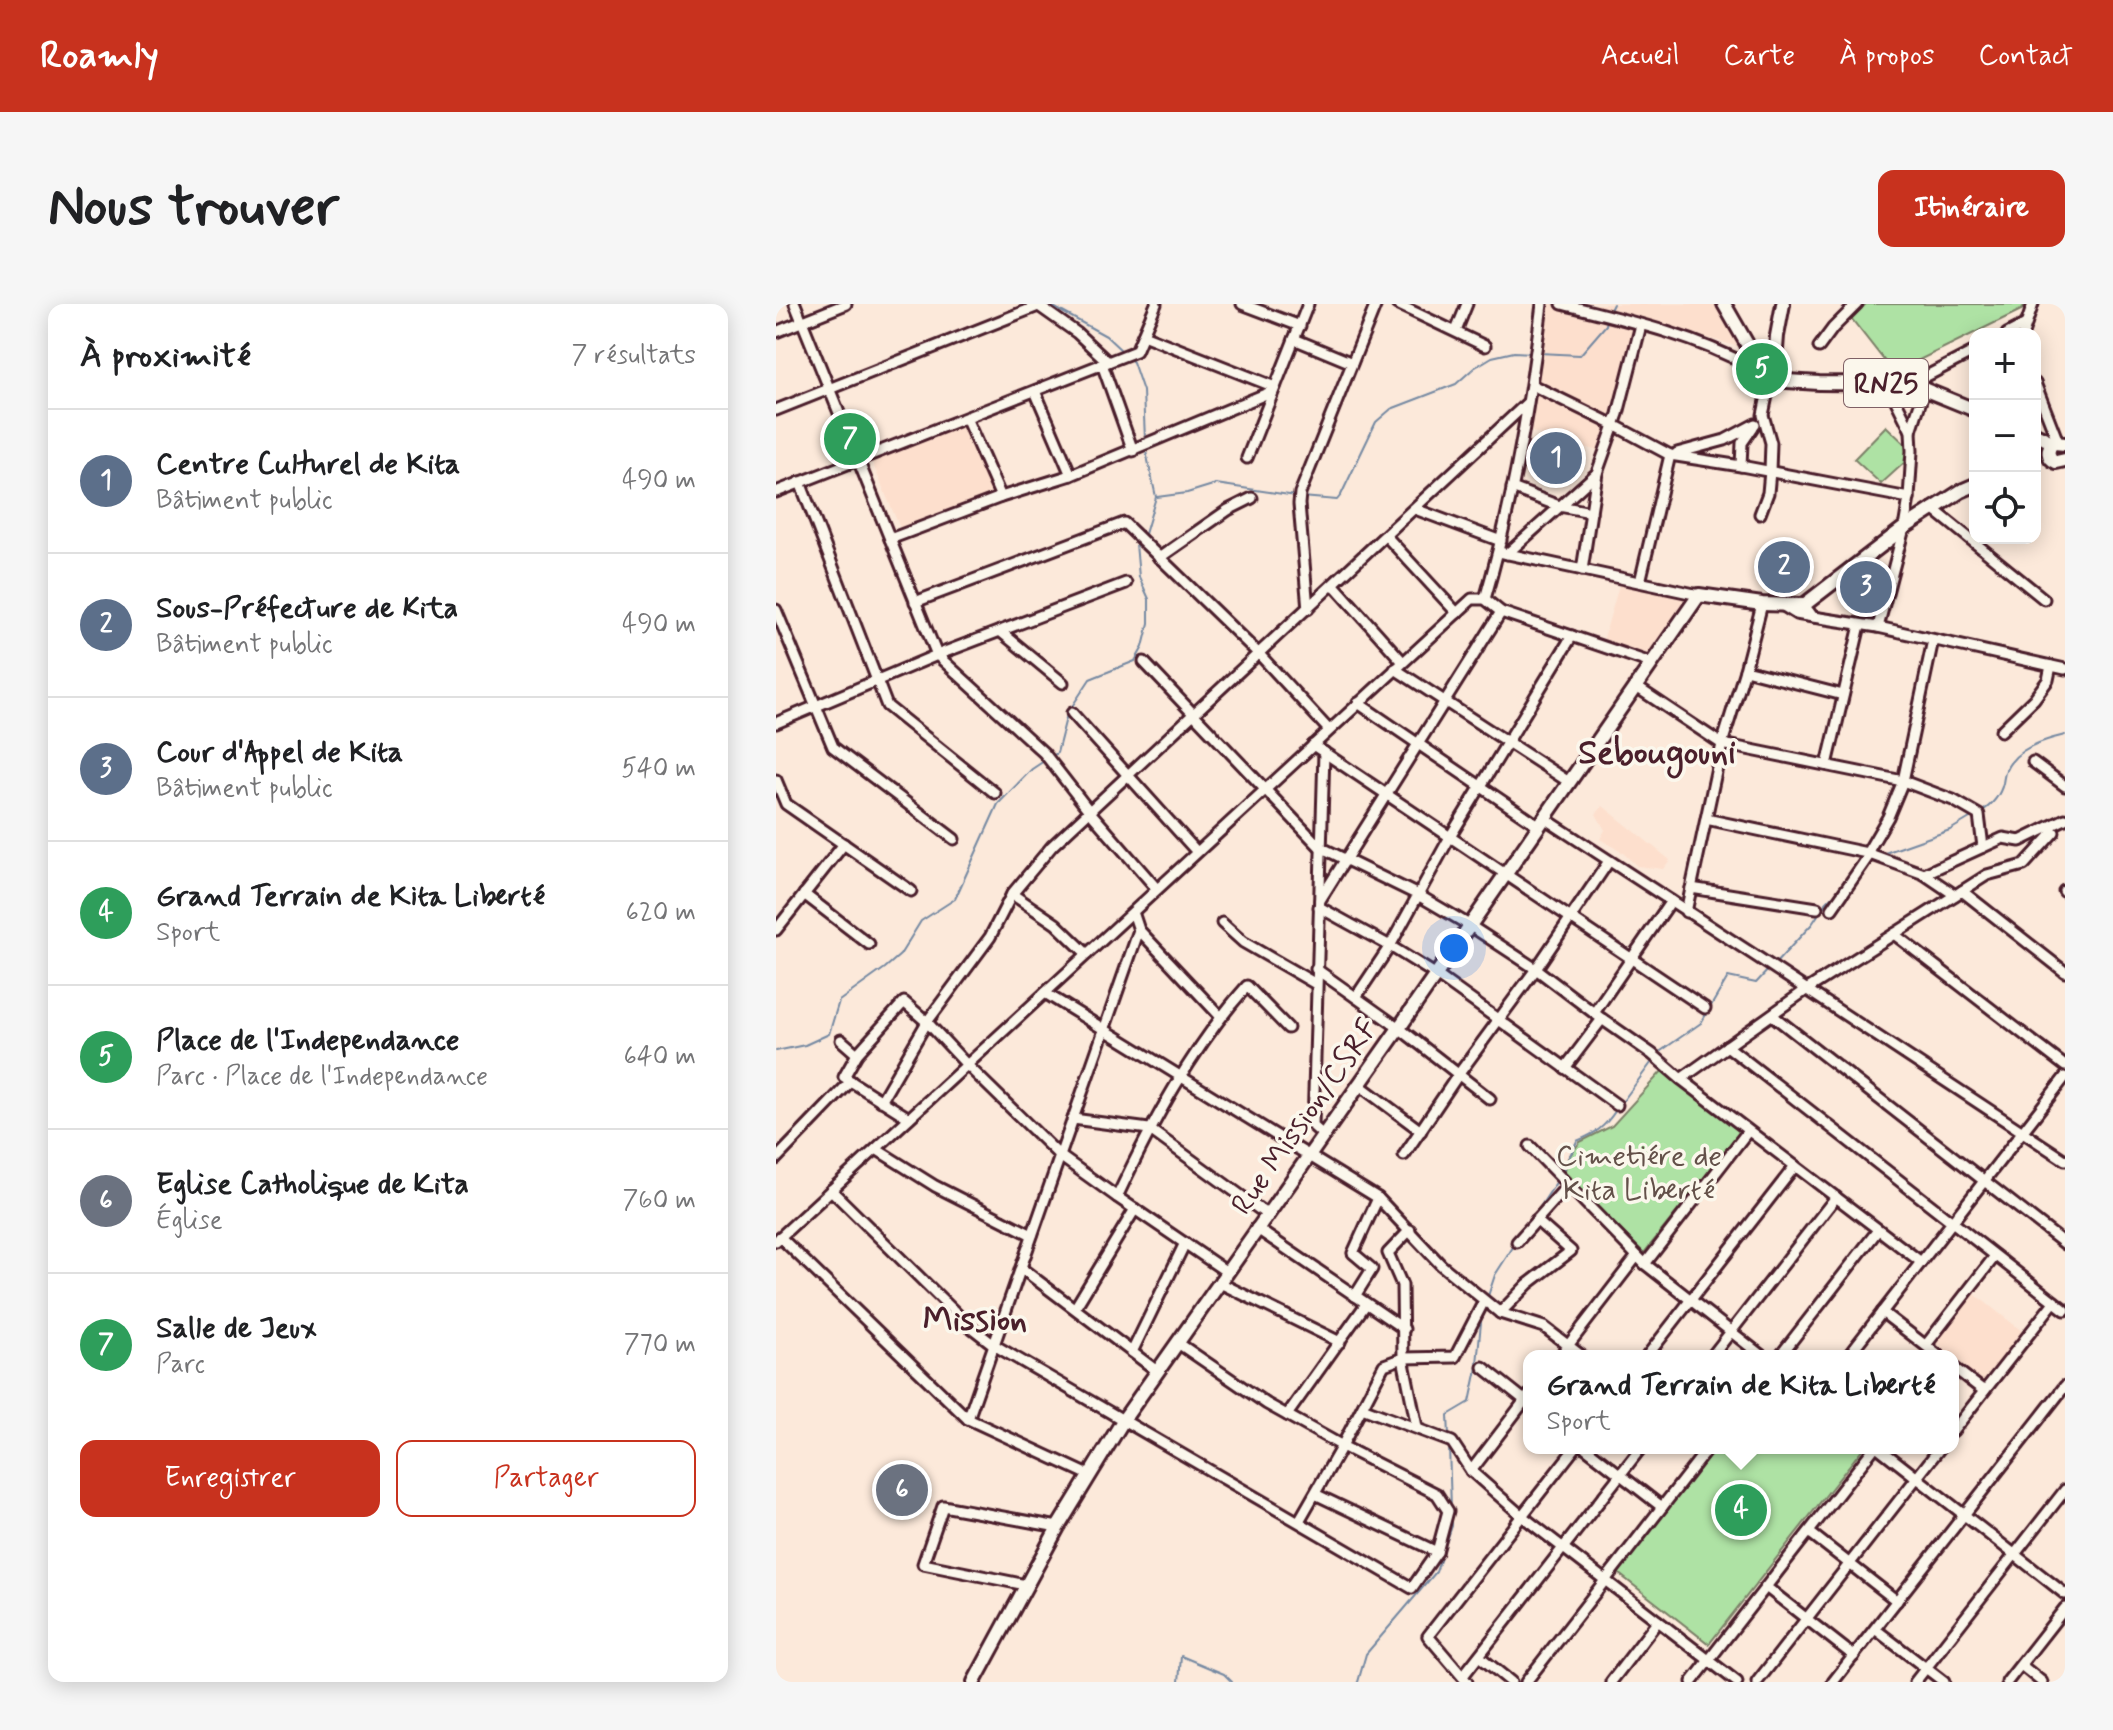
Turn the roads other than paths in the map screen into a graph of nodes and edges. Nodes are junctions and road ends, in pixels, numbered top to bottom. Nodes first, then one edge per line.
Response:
1 (795, 304) edge
2 (846, 304) edge
3 (1156, 304) edge
4 (1242, 304) edge
5 (1308, 304) edge
6 (1376, 304) edge
7 (1397, 304) edge
8 (1467, 304) edge
9 (1542, 304) edge
10 (1562, 304) edge
11 (1724, 304) edge
12 (1783, 304) edge
13 (1857, 304) edge
14 (2033, 304) edge
15 (1037, 305) edge
16 (802, 321) junction
17 (1641, 325) junction
18 (1300, 326) junction
19 (2024, 328) edge
20 (1456, 331) junction
21 (776, 332) edge
22 (1143, 335) junction
23 (1777, 336) junction
24 (1294, 339) junction
25 (1485, 346) dead end
26 (1819, 347) dead end
27 (1969, 354) edge
28 (1755, 362) junction
29 (1105, 363) junction
30 (1352, 363) junction
31 (1775, 364) junction
32 (1771, 380) junction
33 (1791, 381) junction
34 (1887, 383) junction
35 (1911, 384) junction
36 (1532, 385) junction
37 (829, 388) junction
38 (1925, 388) junction
39 (1274, 389) junction
40 (1035, 391) junction
41 (2040, 400) edge
42 (1527, 403) junction
43 (1969, 407) edge
44 (776, 410) edge
45 (1763, 415) junction
46 (966, 418) junction
47 (1755, 424) junction
48 (1614, 425) junction
49 (1911, 431) junction
50 (2041, 442) edge
51 (1133, 451) junction
52 (2057, 454) edge
53 (1670, 455) junction
54 (1247, 458) dead end
55 (858, 460) junction
56 (1741, 466) junction
57 (1770, 471) junction
58 (1597, 473) junction
59 (1071, 475) junction
60 (800, 482) junction
61 (1512, 488) junction
62 (1969, 488) edge
63 (776, 492) edge
64 (1001, 497) junction
65 (1252, 498) dead end
66 (1909, 498) junction
67 (1559, 506) junction
68 (1932, 508) junction
69 (1415, 509) junction
70 (1591, 512) junction
71 (1760, 514) dead end
72 (1904, 528) junction
73 (1386, 536) junction
74 (890, 539) junction
75 (1502, 549) junction
76 (1159, 558) junction
77 (1582, 570) junction
78 (1640, 582) junction
79 (1126, 583) dead end
80 (1334, 585) junction
81 (1699, 595) junction
82 (1485, 599) junction
83 (2044, 599) dead end
84 (915, 602) junction
85 (1762, 604) junction
86 (1780, 604) junction
87 (1804, 605) junction
88 (1308, 609) junction
89 (776, 610) edge
90 (1501, 612) junction
91 (1457, 613) junction
92 (1813, 617) junction
93 (1860, 625) junction
94 (1878, 627) junction
95 (1000, 631) junction
96 (1572, 636) junction
97 (1933, 640) junction
98 (1259, 654) junction
99 (937, 655) junction
100 (1144, 662) dead end
101 (1403, 662) junction
102 (1651, 663) junction
103 (2051, 666) junction
104 (1395, 669) junction
105 (2065, 669) edge
106 (1745, 670) junction
107 (877, 681) junction
108 (1063, 683) dead end
109 (1635, 686) junction
110 (1843, 695) junction
111 (1445, 701) junction
112 (1358, 703) junction
113 (816, 706) junction
114 (1072, 713) dead end
115 (1194, 715) junction
116 (776, 723) edge
117 (1329, 730) junction
118 (2001, 731) dead end
119 (1418, 743) junction
120 (1508, 743) junction
121 (1722, 744) junction
122 (1313, 745) junction
123 (1324, 752) junction
124 (2033, 762) dead end
125 (1827, 765) junction
126 (1129, 776) junction
127 (776, 780) edge
128 (1903, 781) junction
129 (1569, 782) junction
130 (2065, 786) edge
131 (1482, 787) junction
132 (1265, 789) junction
133 (995, 793) dead end
134 (1387, 794) junction
135 (1090, 812) junction
136 (1706, 819) junction
137 (2065, 819) edge
138 (1542, 822) junction
139 (2052, 830) junction
140 (1450, 837) junction
141 (954, 839) dead end
142 (2065, 840) edge
143 (844, 844) junction
144 (1320, 847) junction
145 (1983, 847) junction
146 (1197, 852) junction
147 (1868, 853) junction
148 (1346, 861) junction
149 (1609, 861) junction
150 (1505, 873) junction
151 (1924, 874) junction
152 (1691, 888) junction
153 (1157, 889) junction
154 (911, 891) dead end
155 (1959, 893) junction
156 (804, 894) junction
157 (1012, 894) junction
158 (1418, 895) junction
159 (1671, 901) junction
160 (1319, 904) junction
161 (1817, 908) dead end
162 (1832, 909) dead end
163 (1133, 912) junction
164 (1686, 912) junction
165 (1571, 918) junction
166 (1222, 923) dead end
167 (1469, 925) junction
168 (776, 930) edge
169 (1139, 930) junction
170 (1894, 934) junction
171 (869, 944) dead end
172 (1390, 946) junction
173 (1087, 954) junction
174 (1631, 959) junction
175 (1316, 969) junction
176 (1536, 969) junction
177 (2065, 972) edge
178 (1435, 974) junction
179 (1316, 984) junction
180 (1806, 990) junction
181 (1045, 993) junction
182 (1356, 997) junction
183 (1705, 1008) dead end
184 (1772, 1015) junction
185 (1220, 1016) junction
186 (1598, 1016) junction
187 (927, 1022) junction
188 (1499, 1022) junction
189 (1288, 1028) dead end
190 (1399, 1028) junction
191 (1104, 1030) junction
192 (841, 1040) dead end
193 (1727, 1046) junction
194 (857, 1054) junction
195 (967, 1065) junction
196 (2065, 1066) edge
197 (1565, 1068) junction
198 (1458, 1075) junction
199 (1182, 1077) junction
200 (2065, 1077) edge
201 (1681, 1079) junction
202 (851, 1081) junction
203 (1358, 1084) junction
204 (1490, 1099) dead end
205 (881, 1101) junction
206 (1617, 1105) dead end
207 (909, 1118) junction
208 (1073, 1119) junction
209 (1149, 1129) junction
210 (1421, 1131) junction
211 (1748, 1131) junction
212 (2022, 1132) junction
213 (1322, 1134) junction
214 (1530, 1146) dead end
215 (876, 1149) junction
216 (1308, 1154) junction
217 (1404, 1155) dead end
218 (1060, 1156) junction
219 (776, 1159) edge
220 (2065, 1160) edge
221 (1795, 1166) junction
222 (1984, 1181) junction
223 (1568, 1185) junction
224 (831, 1190) junction
225 (1117, 1197) junction
226 (1836, 1197) junction
227 (1378, 1198) junction
228 (1135, 1209) junction
229 (1266, 1214) junction
230 (1536, 1220) junction
231 (1952, 1222) junction
232 (776, 1223) edge
233 (1256, 1228) junction
234 (1410, 1230) junction
235 (1878, 1230) junction
236 (1032, 1235) junction
237 (780, 1237) edge
238 (1517, 1242) dead end
239 (1185, 1243) junction
240 (2065, 1244) edge
241 (1995, 1256) junction
242 (1641, 1260) junction
243 (1921, 1262) junction
244 (1021, 1268) junction
245 (1224, 1278) junction
246 (1355, 1296) junction
247 (1690, 1300) junction
248 (1484, 1301) junction
249 (2054, 1302) junction
250 (1366, 1304) junction
251 (1075, 1308) junction
252 (2065, 1310) edge
253 (1882, 1312) junction
254 (1500, 1313) junction
255 (1404, 1329) junction
256 (1731, 1332) junction
257 (1340, 1342) junction
258 (1178, 1343) junction
259 (994, 1345) junction
260 (1568, 1345) junction
261 (1926, 1345) junction
262 (1564, 1350) edge
263 (1574, 1350) edge
264 (1652, 1350) edge
265 (1717, 1350) edge
266 (1754, 1350) edge
267 (1785, 1350) edge
268 (1854, 1350) edge
269 (1932, 1350) edge
270 (1132, 1352) junction
271 (1403, 1358) junction
272 (1483, 1367) dead end
273 (1157, 1371) junction
274 (1959, 1372) edge
275 (2065, 1386) edge
276 (1984, 1391) junction
277 (1523, 1396) edge
278 (1523, 1406) edge
279 (1362, 1408) junction
280 (1287, 1415) junction
281 (968, 1419) junction
282 (1124, 1419) junction
283 (1959, 1423) edge
284 (1417, 1427) junction
285 (1342, 1446) junction
286 (1570, 1454) edge
287 (1594, 1454) edge
288 (1636, 1454) edge
289 (1700, 1454) edge
290 (1871, 1454) edge
291 (1884, 1454) edge
292 (1935, 1454) edge
293 (1471, 1471) junction
294 (1620, 1474) junction
295 (1089, 1475) junction
296 (1917, 1478) junction
297 (2065, 1490) edge
298 (1315, 1494) junction
299 (1662, 1507) junction
300 (1964, 1515) junction
301 (1522, 1516) junction
302 (1299, 1521) junction
303 (1058, 1527) junction
304 (1809, 1532) junction
305 (1563, 1548) junction
306 (1437, 1552) junction
307 (2015, 1555) junction
308 (1849, 1564) junction
309 (1605, 1580) junction
310 (1026, 1585) junction
311 (1766, 1587) junction
312 (2065, 1594) edge
313 (1897, 1601) junction
314 (2065, 1608) edge
315 (1806, 1619) junction
316 (1658, 1621) junction
317 (1875, 1629) junction
318 (1479, 1656) junction
319 (1854, 1656) junction
320 (1709, 1660) junction
321 (2021, 1665) junction
322 (1926, 1668) junction
323 (1465, 1679) edge
324 (974, 1682) edge
325 (1511, 1682) edge
326 (1526, 1682) edge
327 (1611, 1682) edge
328 (1692, 1682) edge
329 (1737, 1682) edge
330 (1757, 1682) edge
331 (1833, 1682) edge
332 (1915, 1682) edge
333 (1944, 1682) edge
334 (2007, 1682) edge
335 (2042, 1682) edge

1 - 16 street
2 - 16 street
3 - 22 street
4 - 18 street
5 - 18 street
6 - 30 street
7 - 20 street
8 - 20 street
9 - 36 street
10 - 17 street
11 - 28 main road
12 - 23 main road
13 - 26 street
14 - 19 street
15 - 29 street
15 - 37 street
16 - 21 street
16 - 37 street
17 - 28 street
17 - 48 street
18 - 24 street
20 - 25 street
22 - 29 street
22 - 39 street
23 - 28 main road
23 - 31 main road
24 - 30 street
24 - 39 street
27 - 35 street
28 - 31 main road
28 - 32 main road
29 - 40 street
29 - 51 street
30 - 88 street
31 - 32 main road
31 - 33 main road
32 - 33 main road, RN25
32 - 45 street
33 - 34 main road, RN25
34 - 35 main road, RN25
34 - 49 street
35 - 38 main road, RN25
36 - 42 street
36 - 48 street
37 - 44 street
37 - 55 street
38 - 43 main road, RN25
38 - 49 street
39 - 51 street
39 - 54 street
40 - 46 street
40 - 59 street
41 - 52 street
42 - 61 street
42 - 69 street
45 - 47 street
45 - 57 street
46 - 55 street
46 - 64 street
47 - 53 street
47 - 56 street
48 - 53 street
48 - 58 street
49 - 66 street
50 - 52 main road
51 - 59 street
53 - 56 street
53 - 78 street
55 - 60 street
55 - 74 street
56 - 57 street
57 - 66 street
57 - 71 street
58 - 67 street
58 - 70 street
59 - 64 street
60 - 63 street
60 - 107 street
61 - 67 street
61 - 75 street
62 - 68 main road
64 - 74 street
65 - 76 street
66 - 72 street
67 - 70 street
67 - 75 street
68 - 72 main road
68 - 83 street
69 - 73 street
69 - 75 street
70 - 77 street
72 - 87 main road
72 - 94 street
73 - 80 street
73 - 91 street
74 - 84 street
75 - 77 street
75 - 82 street
76 - 84 street
76 - 98 street
77 - 78 street
78 - 81 street
79 - 95 street
80 - 88 street
80 - 101 street
81 - 85 main road
81 - 102 main road, Rue Mission/CSRF
82 - 90 street
82 - 91 street
84 - 99 street
85 - 86 main road
85 - 106 street
86 - 87 main road
86 - 92 street
87 - 92 street
88 - 98 street
89 - 113 street
90 - 96 street
90 - 111 street
91 - 101 street
92 - 93 street
93 - 94 street
93 - 110 street
94 - 97 street
95 - 99 street
95 - 108 street
96 - 102 street
96 - 120 street
97 - 103 street
97 - 128 street
98 - 115 street
98 - 117 street
99 - 107 street
99 - 135 street
100 - 115 street
101 - 104 street
102 - 109 main road, Rue Mission/CSRF
103 - 105 street
103 - 118 street
104 - 111 street
104 - 112 street
106 - 110 street
106 - 121 street
107 - 113 street
107 - 133 street
109 - 121 street
109 - 129 main road, Rue Mission/CSRF
110 - 125 street
111 - 119 street
111 - 120 street
112 - 117 street
112 - 119 street
113 - 116 street
113 - 141 street
114 - 126 street
115 - 126 street
115 - 132 street
117 - 122 street
119 - 131 street
119 - 134 street
120 - 129 street
120 - 131 street
121 - 125 street
121 - 136 street
122 - 123 street
122 - 132 street
123 - 134 street
123 - 144 street
124 - 130 street
125 - 128 street
126 - 135 street
126 - 146 street
127 - 143 street
128 - 145 street
128 - 147 street
129 - 138 main road, Rue Mission/CSRF
131 - 138 street
131 - 140 street
132 - 144 street
132 - 146 street
134 - 140 street
134 - 148 street
135 - 153 street
135 - 157 street
136 - 147 street
136 - 152 street
137 - 139 street
138 - 149 street
138 - 150 main road, Rue Mission/CSRF
139 - 142 street
139 - 145 street
139 - 155 street
140 - 150 street
140 - 158 street
143 - 154 street
143 - 156 street
144 - 148 street
144 - 160 street
145 - 151 street
146 - 153 street
147 - 151 street
147 - 162 street
148 - 158 street
148 - 160 street
149 - 159 street
149 - 165 street
150 - 165 street
150 - 167 main road, Rue Mission/CSRF
151 - 155 street
152 - 161 street
152 - 164 street
153 - 163 street
155 - 170 street
155 - 177 street
156 - 168 street
156 - 171 street
157 - 173 street
157 - 187 street
158 - 167 street
158 - 172 street
159 - 164 street
159 - 174 street
160 - 172 street
160 - 175 street
163 - 169 street
163 - 173 street
164 - 180 street
165 - 174 street
165 - 176 street
166 - 179 street
167 - 176 street
167 - 178 main road, Rue Mission/CSRF
169 - 185 street
169 - 191 street
170 - 180 street
170 - 196 street
172 - 178 street
172 - 182 street
173 - 181 street
174 - 183 street
174 - 186 street
175 - 179 street
175 - 182 street
176 - 186 street
176 - 188 street
178 - 188 street
178 - 190 main road, Rue Mission/CSRF
179 - 213 street
180 - 184 street
180 - 212 street
181 - 191 street
181 - 195 street
182 - 190 street
184 - 193 street
184 - 222 street
185 - 189 street
185 - 199 street
186 - 197 street
186 - 201 street
187 - 194 street
187 - 195 street
187 - 205 street
188 - 197 street
188 - 198 street
190 - 198 street
190 - 203 main road, Rue Mission/CSRF
191 - 199 street
191 - 208 street
192 - 194 street
193 - 201 street
193 - 231 street
194 - 202 street
195 - 207 street
195 - 218 street
197 - 206 street
198 - 204 street
198 - 210 street
199 - 209 street
199 - 216 street
200 - 212 street
201 - 211 street
202 - 205 street
202 - 219 street
203 - 210 street
203 - 213 main road, Rue Mission/CSRF
205 - 207 street
207 - 215 street
208 - 209 street
208 - 218 street
209 - 225 street
209 - 229 street
210 - 217 street
211 - 221 street
211 - 242 street
212 - 220 street
212 - 222 street
213 - 216 main road, Rue Mission/CSRF
214 - 223 street
215 - 224 street
215 - 236 street
216 - 227 street
216 - 229 main road, Rue Mission/CSRF
218 - 225 street
218 - 236 street
221 - 226 street
221 - 247 street
222 - 231 street
222 - 240 street
223 - 230 street
223 - 242 street
224 - 237 street
224 - 259 street
225 - 228 street
226 - 235 street
226 - 256 street
227 - 234 street
227 - 246 street
228 - 239 street
228 - 251 street
229 - 233 main road, Rue Mission/CSRF
230 - 238 street
230 - 254 street
231 - 241 street
231 - 243 street
232 - 237 street
233 - 245 main road, Rue Mission/CSRF
233 - 246 street
234 - 248 street
234 - 255 street
235 - 243 street
235 - 267 street
236 - 244 street
237 - 281 street
239 - 245 street
239 - 270 street
241 - 249 street
241 - 261 street
242 - 247 street
242 - 260 street
243 - 253 street
244 - 251 street
244 - 259 street
245 - 257 street
245 - 258 main road, Rue Mission/CSRF
246 - 250 street
247 - 256 street
247 - 264 street
248 - 254 street
248 - 271 street
249 - 252 street
249 - 276 street
250 - 255 street
250 - 257 street
251 - 270 street
253 - 261 street
253 - 268 street
254 - 260 street
255 - 271 street
256 - 265 street
256 - 266 street
257 - 280 street
258 - 273 main road, Rue Mission/CSRF
258 - 280 street
259 - 281 street
259 - 282 street
260 - 262 street
260 - 263 street
261 - 269 street
270 - 273 street
271 - 279 street
271 - 284 street
272 - 277 street
273 - 282 main road, Rue Mission/CSRF
274 - 276 street
275 - 300 street
276 - 283 street
278 - 293 street
279 - 284 street
279 - 285 street
280 - 285 street
281 - 295 street
282 - 295 main road, Rue Mission/CSRF
282 - 302 street
284 - 293 street
285 - 298 street
285 - 306 street
286 - 301 street
287 - 294 street
288 - 294 street
289 - 299 street
290 - 304 street
291 - 296 street
292 - 296 street
293 - 301 street
294 - 299 street
294 - 305 street
295 - 303 main road, Rue Mission/CSRF
296 - 300 street
296 - 308 street
297 - 307 street
298 - 302 street
298 - 306 street
299 - 309 street
300 - 307 street
300 - 313 street
301 - 305 street
301 - 323 street
302 - 306 street
303 - 310 main road, Rue Mission/CSRF
303 - 310 street
304 - 308 street
304 - 311 street
305 - 309 street
305 - 318 street
307 - 312 street
307 - 322 street
308 - 313 street
308 - 315 street
309 - 316 street
309 - 326 street
310 - 324 main road, Rue Mission/CSRF
311 - 315 street
311 - 320 street
313 - 317 street
314 - 321 street
315 - 319 street
315 - 330 street
316 - 320 street
316 - 327 street
317 - 319 street
317 - 322 street
318 - 323 street
318 - 325 street
319 - 331 street
320 - 328 street
320 - 329 street
321 - 334 street
321 - 335 street
322 - 332 street
322 - 333 street

